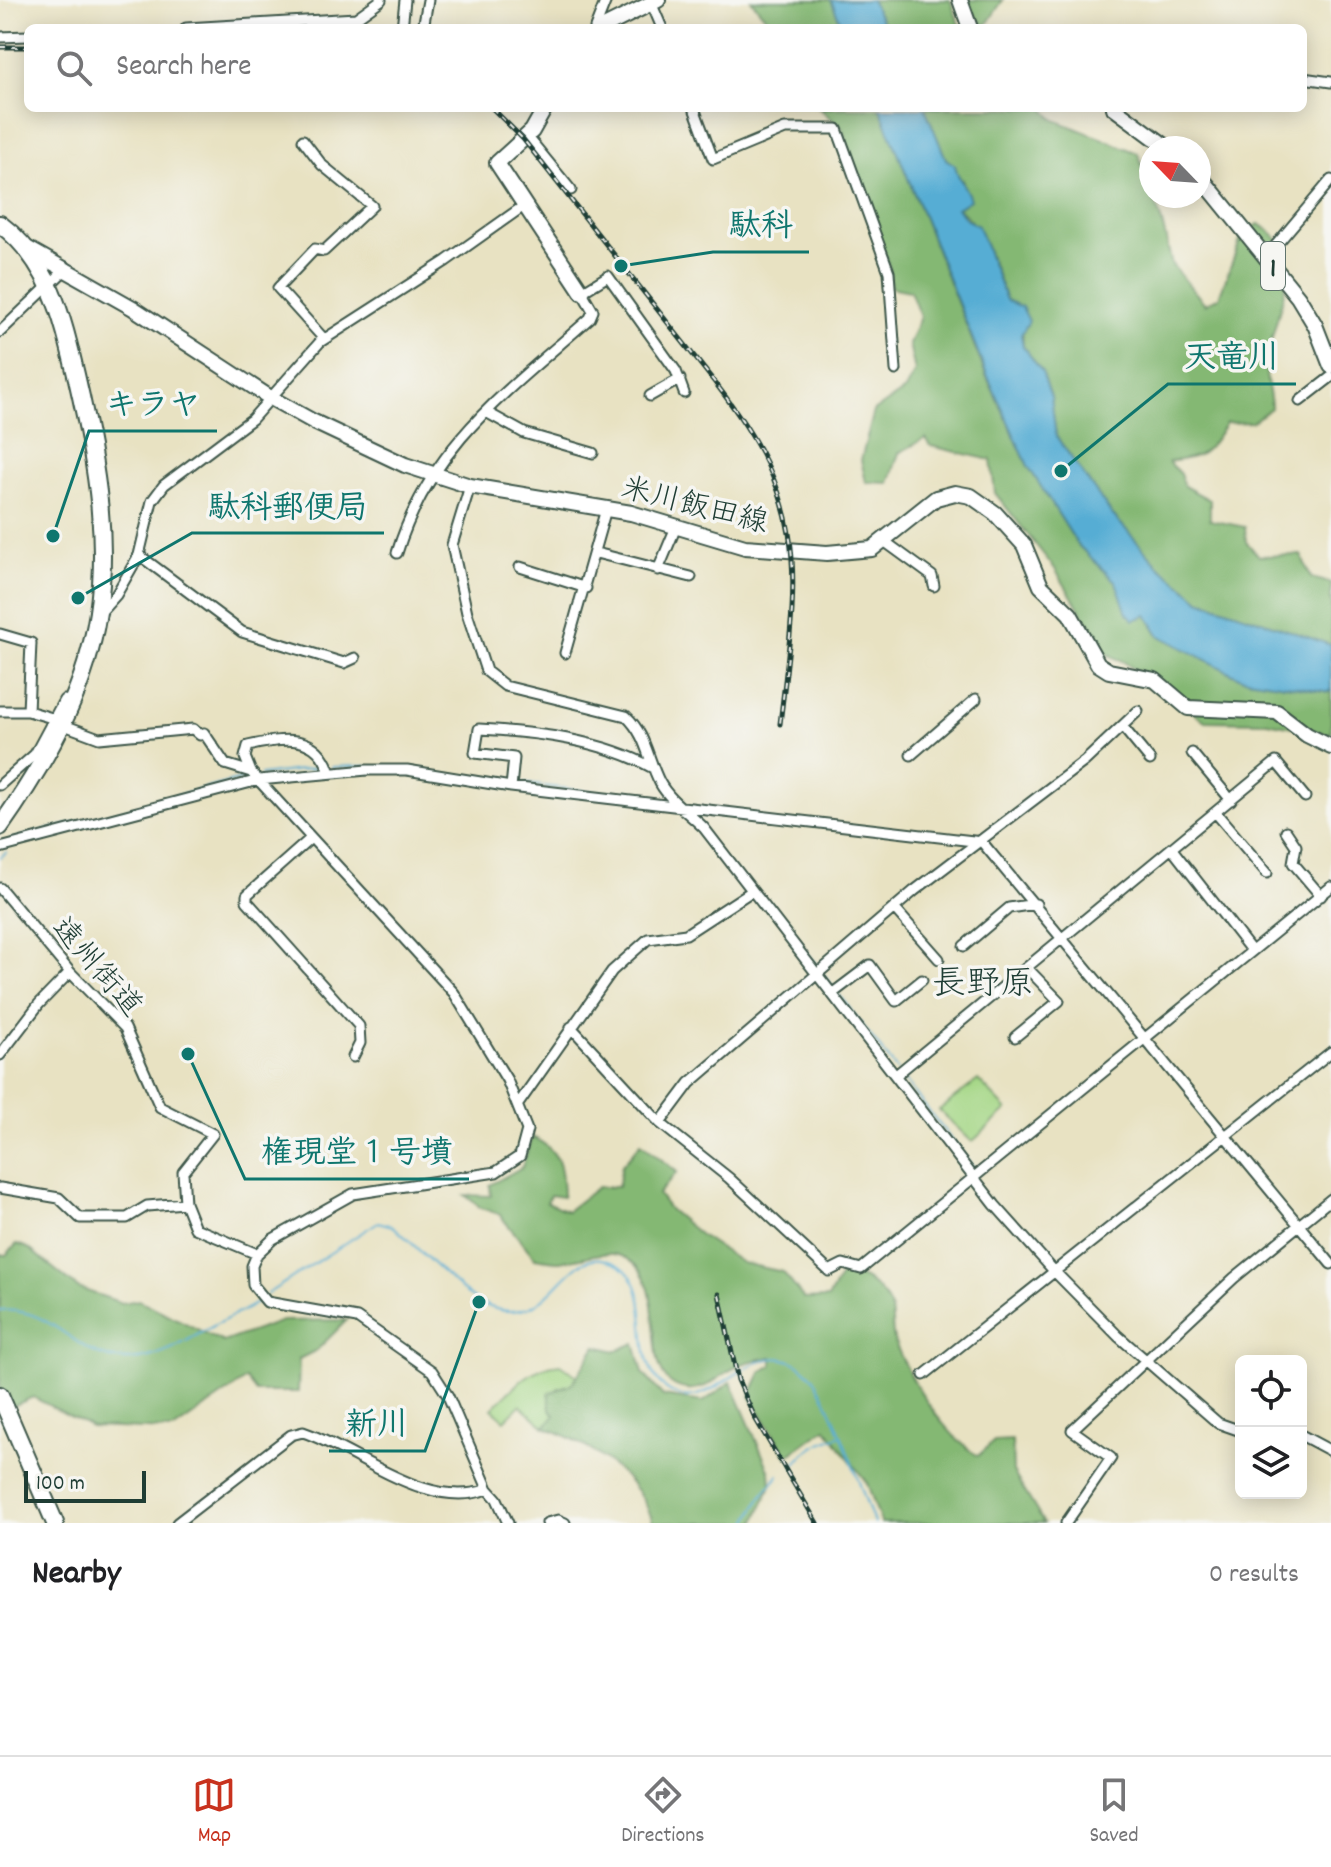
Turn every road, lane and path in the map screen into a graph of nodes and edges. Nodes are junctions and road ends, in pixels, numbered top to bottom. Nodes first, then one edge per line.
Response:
1 (381, 0) edge
2 (405, 0) edge
3 (428, 0) edge
4 (606, 0) edge
5 (960, 0) edge
6 (653, 1) edge
7 (254, 24) edge
8 (402, 24) edge
9 (424, 24) edge
10 (597, 24) edge
11 (610, 24) edge
12 (661, 24) edge
13 (969, 24) edge
14 (24, 36) edge
15 (0, 37) edge
16 (1307, 79) edge
17 (1331, 82) edge
18 (542, 112) edge
19 (695, 112) edge
20 (1119, 112) edge
21 (527, 136) junction
22 (1152, 136) edge
23 (303, 140) dead end
24 (1331, 180) edge
25 (571, 190) dead end
26 (1211, 190) edge
27 (525, 205) junction
28 (3, 228) edge
29 (25, 247) junction
30 (1266, 257) junction
31 (67, 268) junction
32 (50, 286) junction
33 (582, 292) junction
34 (0, 332) edge
35 (324, 339) junction
36 (1331, 366) edge
37 (896, 370) dead end
38 (1331, 377) edge
39 (680, 379) junction
40 (684, 393) dead end
41 (650, 396) dead end
42 (269, 397) junction
43 (1300, 401) dead end
44 (486, 412) junction
45 (593, 453) dead end
46 (430, 475) junction
47 (470, 486) junction
48 (606, 509) junction
49 (676, 527) junction
50 (884, 541) junction
51 (397, 553) dead end
52 (596, 553) junction
53 (139, 555) junction
54 (520, 567) dead end
55 (658, 570) junction
56 (691, 577) dead end
57 (934, 586) dead end
58 (586, 588) junction
59 (99, 614) junction
60 (0, 634) edge
61 (565, 653) dead end
62 (355, 658) dead end
63 (976, 699) dead end
64 (0, 711) edge
65 (28, 711) junction
66 (1138, 711) dead end
67 (61, 722) junction
68 (1122, 726) junction
69 (1331, 747) edge
70 (1192, 753) dead end
71 (911, 755) dead end
72 (1150, 760) dead end
73 (653, 768) junction
74 (251, 772) junction
75 (330, 773) junction
76 (259, 780) junction
77 (0, 785) edge
78 (511, 787) junction
79 (1305, 797) dead end
80 (1231, 800) junction
81 (682, 807) junction
82 (1216, 813) junction
83 (0, 827) edge
84 (1286, 831) dead end
85 (311, 838) junction
86 (982, 842) junction
87 (1, 849) edge
88 (1172, 849) junction
89 (1267, 873) dead end
90 (1331, 887) edge
91 (0, 888) edge
92 (752, 891) junction
93 (1321, 896) junction
94 (1036, 904) junction
95 (894, 908) junction
96 (1064, 939) junction
97 (964, 946) dead end
98 (1250, 949) junction
99 (939, 959) dead end
100 (1028, 969) junction
101 (70, 972) junction
102 (817, 974) junction
103 (922, 980) dead end
104 (833, 993) junction
105 (571, 1027) junction
106 (1015, 1037) dead end
107 (1144, 1037) junction
108 (1331, 1052) edge
109 (0, 1055) edge
110 (353, 1057) dead end
111 (1322, 1059) junction
112 (1331, 1070) edge
113 (896, 1075) junction
114 (519, 1103) junction
115 (660, 1123) junction
116 (1226, 1135) junction
117 (975, 1177) junction
118 (0, 1188) edge
119 (1331, 1199) edge
120 (185, 1203) junction
121 (1300, 1226) junction
122 (257, 1254) junction
123 (1331, 1264) edge
124 (1054, 1271) junction
125 (1145, 1360) junction
126 (924, 1375) dead end
127 (0, 1395) edge
128 (1235, 1429) edge
129 (1307, 1438) edge
130 (1331, 1451) edge
131 (488, 1489) junction
132 (507, 1519) edge
133 (55, 1523) edge
134 (177, 1523) edge
135 (497, 1523) edge
136 (547, 1523) edge
137 (565, 1523) edge
138 (1066, 1523) edge

1 - 7 street
2 - 8 street
3 - 9 street
4 - 10 street
5 - 13 main road
6 - 11 main road
6 - 12 street
14 - 15 street
16 - 17 street
18 - 21 main road
19 - 37 street
20 - 22 main road
21 - 25 street
21 - 27 main road
23 - 35 street
24 - 30 street
26 - 30 main road, 1
27 - 33 main road
27 - 35 street
28 - 29 highway
29 - 31 main road, 米川飯田線
29 - 32 highway
30 - 36 main road, 1
31 - 32 street
31 - 42 main road, 米川飯田線
32 - 34 street
32 - 59 highway
33 - 39 street
33 - 44 street
35 - 42 street
38 - 43 street
39 - 40 street
39 - 41 street
42 - 46 main road, 米川飯田線
42 - 53 street
44 - 45 street
44 - 46 street
46 - 47 main road, 米川飯田線
46 - 51 street
47 - 48 main road, 米川飯田線
47 - 73 street
48 - 49 main road, 米川飯田線
48 - 52 street
49 - 50 main road, 米川飯田線
49 - 55 street
50 - 57 street
50 - 69 main road, 米川飯田線
52 - 55 street
52 - 58 street
53 - 59 street
53 - 62 street
54 - 58 street
55 - 56 street
58 - 61 street
59 - 67 highway
60 - 65 street
63 - 71 street
64 - 65 street
65 - 67 street
66 - 68 street
67 - 74 street
67 - 77 street
67 - 83 highway
68 - 72 street
68 - 86 street
70 - 80 street
73 - 78 street
73 - 81 street
74 - 75 street
74 - 76 street
75 - 76 street
75 - 78 street
76 - 85 street
76 - 87 street
78 - 81 street
79 - 80 street
80 - 82 street
81 - 86 street
81 - 92 street
82 - 88 street
82 - 89 street
84 - 93 street
85 - 110 street
85 - 114 street
86 - 94 street
86 - 95 street
88 - 96 street
88 - 98 street
90 - 93 street
91 - 101 street, 遠州街道
92 - 102 street
92 - 105 street
93 - 98 street
94 - 96 street
94 - 97 street
95 - 99 street
95 - 102 street
96 - 100 street
96 - 107 street
98 - 107 street
100 - 106 street
100 - 113 street
101 - 109 street
101 - 120 street, 遠州街道
102 - 104 street
102 - 115 street
103 - 104 street
104 - 113 street
105 - 114 street
105 - 115 street
107 - 116 street
107 - 117 street
108 - 111 street
111 - 112 street
111 - 116 street
113 - 117 street
114 - 122 street
115 - 117 street
116 - 121 street
116 - 124 street
117 - 124 street
118 - 120 street
119 - 121 street
120 - 122 street
121 - 123 street
121 - 125 street
122 - 131 street
124 - 125 street
124 - 126 street
125 - 128 street
125 - 138 street
127 - 133 highway
129 - 130 street
131 - 132 street
131 - 134 street
132 - 135 street
136 - 137 street

